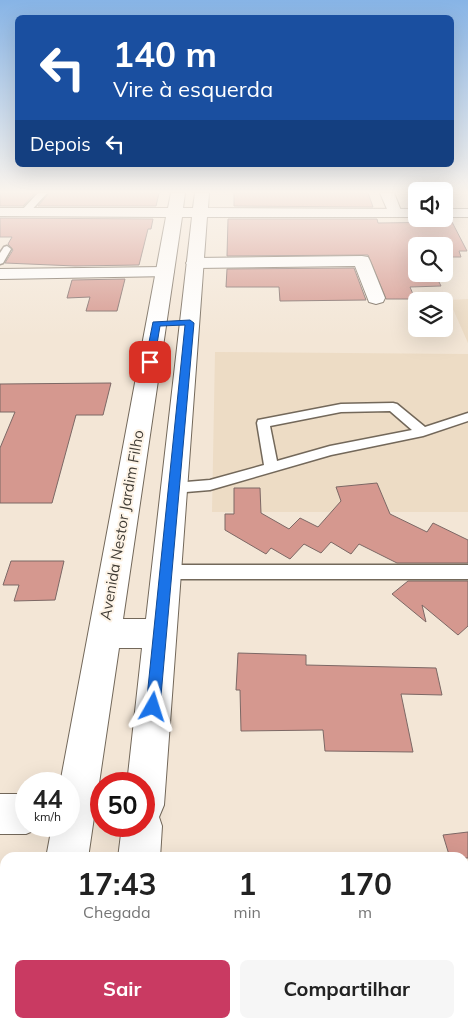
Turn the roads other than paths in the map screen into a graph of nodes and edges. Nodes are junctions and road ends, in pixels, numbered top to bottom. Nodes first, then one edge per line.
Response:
1 (176, 241) edge
2 (193, 241) edge
3 (7, 249) dead end
4 (0, 262) edge
5 (196, 263) junction
6 (165, 272) junction
7 (0, 274) edge
8 (376, 298) dead end
9 (156, 323) junction
10 (190, 323) junction
11 (468, 417) edge
12 (423, 432) junction
13 (271, 467) junction
14 (174, 488) junction
15 (166, 572) junction
16 (468, 572) edge
17 (104, 633) junction
18 (160, 634) junction
19 (79, 772) edge
20 (147, 772) edge
21 (0, 814) edge
22 (15, 814) edge
23 (69, 837) edge
24 (141, 837) edge
25 (68, 852) edge
26 (140, 852) edge

1 - 6 main road, Avenida Nestor Jardim Filho
2 - 5 main road
3 - 4 lane
5 - 8 main road
5 - 10 main road
6 - 7 main road
6 - 9 main road, Avenida Nestor Jardim Filho
9 - 10 main road
9 - 17 main road, Avenida Nestor Jardim Filho
10 - 14 main road
11 - 12 lane
12 - 13 lane
12 - 13 lane
13 - 14 lane
14 - 15 main road
15 - 16 lane
15 - 18 main road
17 - 18 main road
17 - 19 main road, Avenida Nestor Jardim Filho
18 - 20 main road
21 - 22 main road
23 - 25 main road, Avenida Nestor Jardim Filho
24 - 26 main road

